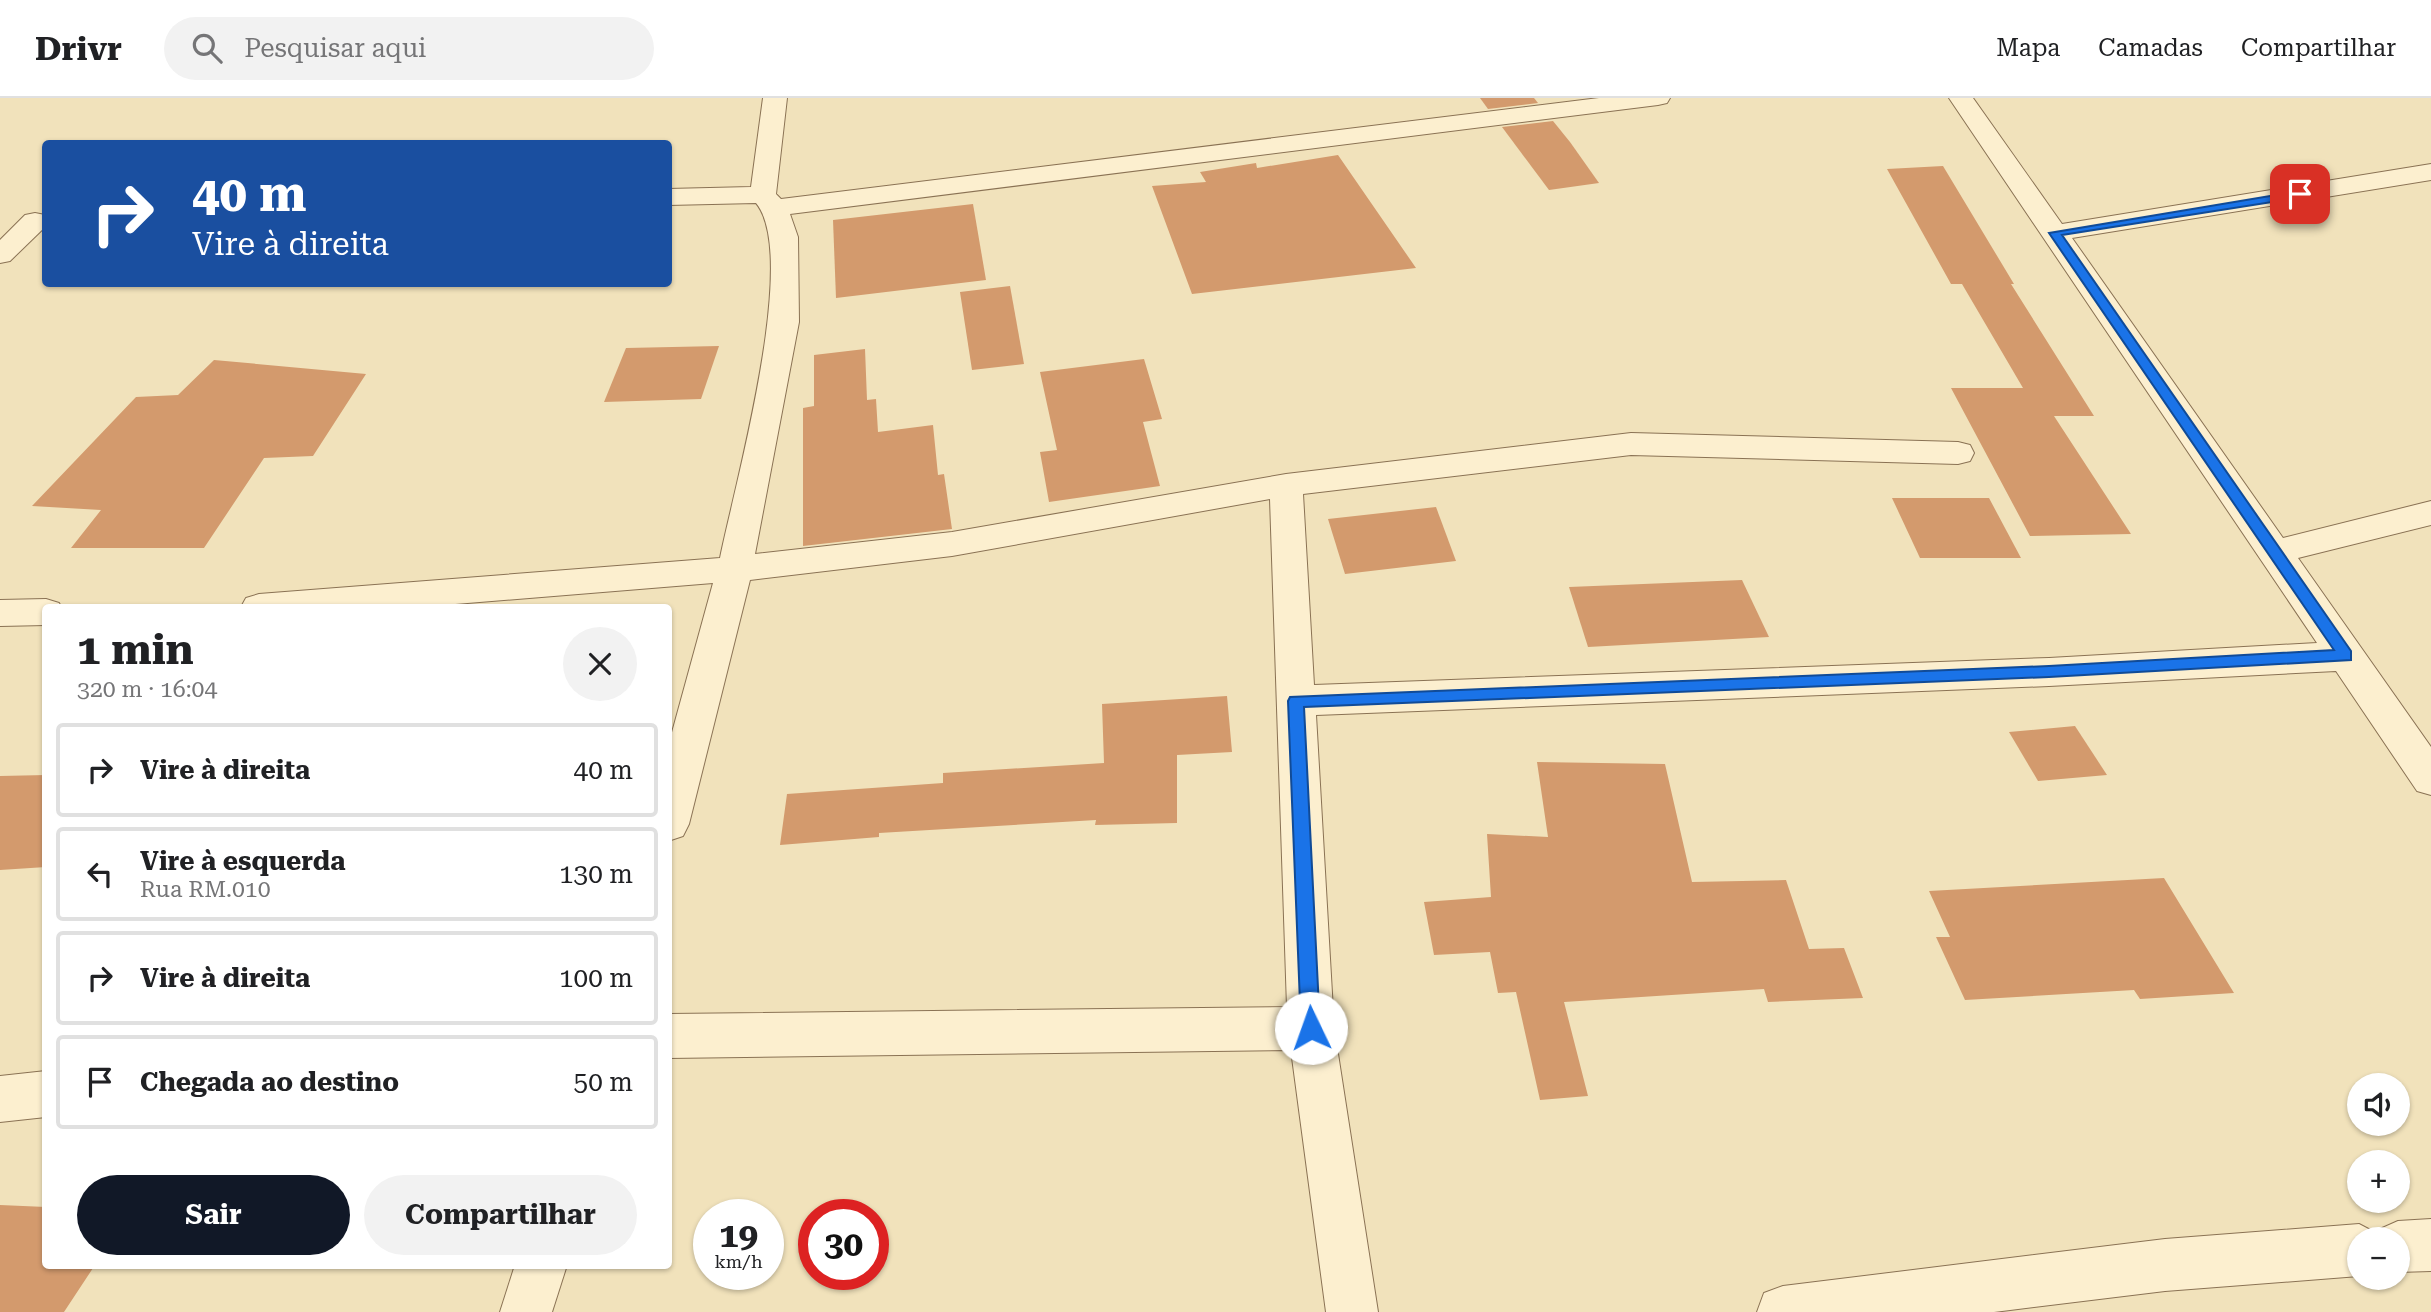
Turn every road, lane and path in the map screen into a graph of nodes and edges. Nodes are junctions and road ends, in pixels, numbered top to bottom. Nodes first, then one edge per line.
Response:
1 (775, 98) edge
2 (1658, 98) edge
3 (1961, 98) edge
4 (2431, 172) edge
5 (672, 197) edge
6 (769, 202) junction
7 (41, 221) edge
8 (0, 223) edge
9 (2054, 233) junction
10 (0, 255) edge
11 (1958, 453) dead end
12 (1286, 485) junction
13 (2431, 513) edge
14 (2275, 552) junction
15 (735, 569) junction
16 (297, 604) edge
17 (42, 612) edge
18 (0, 613) edge
19 (2346, 656) junction
20 (1296, 701) junction
21 (2431, 779) edge
22 (672, 809) edge
23 (1311, 1028) junction
24 (672, 1036) edge
25 (42, 1094) edge
26 (0, 1099) edge
27 (2431, 1245) edge
28 (2410, 1246) edge
29 (2347, 1251) edge
30 (540, 1269) edge
31 (526, 1312) edge
32 (1352, 1312) edge
33 (1783, 1312) edge

1 - 6 street
2 - 6 street
3 - 9 street
4 - 9 street
5 - 6 street
6 - 15 street
7 - 8 street
7 - 10 street
9 - 14 street
11 - 12 street
12 - 15 street
12 - 20 street
13 - 14 street
14 - 19 street
15 - 16 street
15 - 22 street
17 - 18 street
19 - 20 street
19 - 21 street
20 - 23 street
23 - 24 street
23 - 32 street
25 - 26 street
27 - 28 street
29 - 33 street
30 - 31 street

